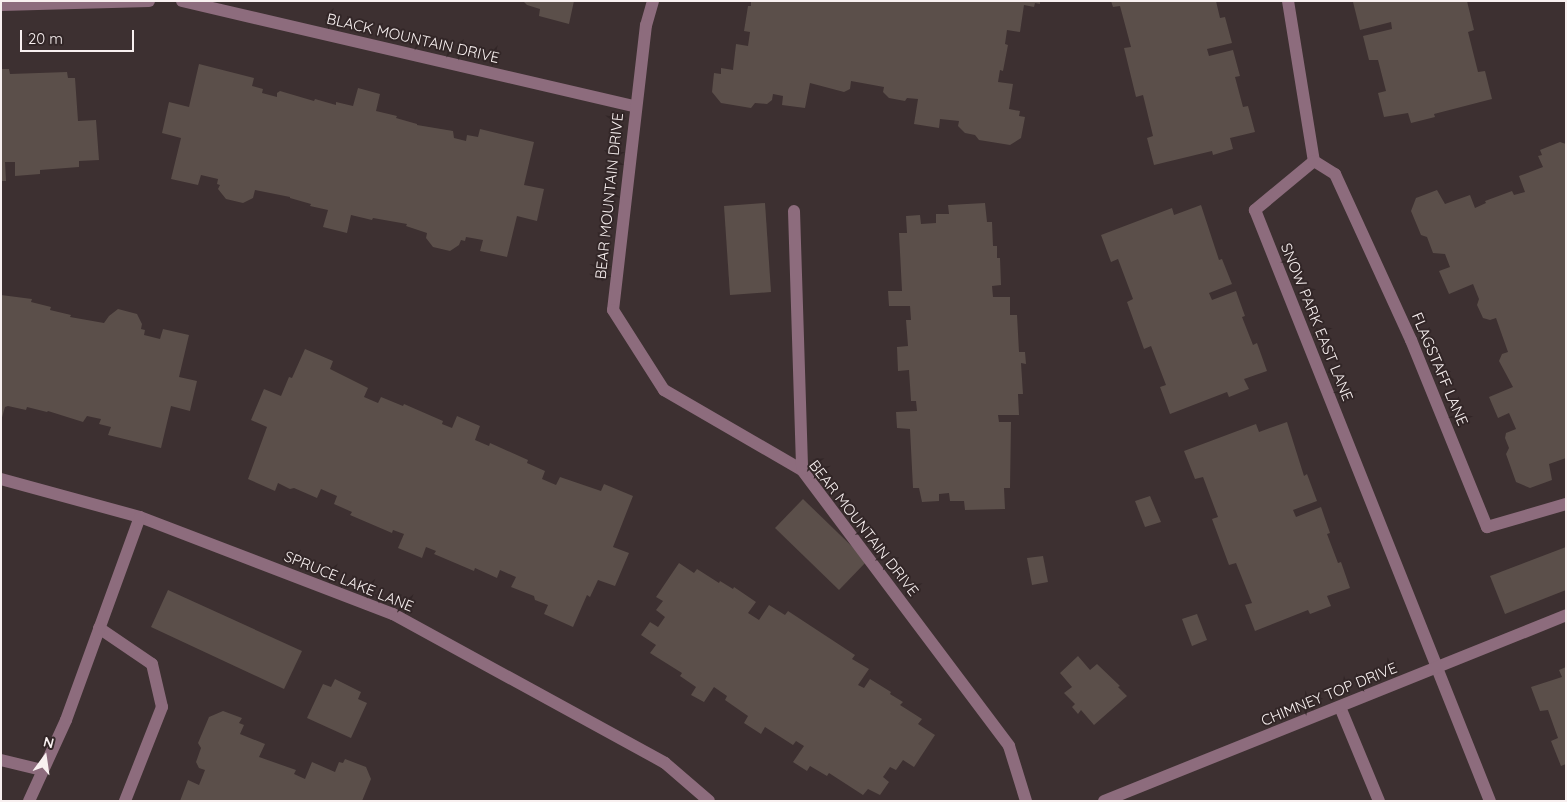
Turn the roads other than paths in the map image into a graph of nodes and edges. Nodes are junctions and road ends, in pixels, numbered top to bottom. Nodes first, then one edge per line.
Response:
1 (149, 1) edge
2 (182, 1) edge
3 (653, 1) edge
4 (1288, 1) edge
5 (1, 5) edge
6 (636, 107) junction
7 (1314, 161) junction
8 (794, 211) dead end
9 (802, 470) junction
10 (1, 478) edge
11 (1566, 504) edge
12 (140, 517) junction
13 (1566, 615) edge
14 (99, 628) junction
15 (1437, 668) junction
16 (1340, 707) junction
17 (1, 760) edge
18 (42, 770) junction
19 (29, 801) edge
20 (125, 801) edge
21 (709, 801) edge
22 (1026, 801) edge
23 (1104, 801) edge
24 (1379, 801) edge
25 (1490, 801) edge

1 - 5 street
2 - 6 street, BLACK MOUNTAIN DRIVE
3 - 6 street, BEAR MOUNTAIN DRIVE
4 - 7 street
6 - 9 street, BEAR MOUNTAIN DRIVE
7 - 11 street, FLAGSTAFF LANE
7 - 15 street, SNOW PARK EAST LANE
8 - 9 street
9 - 22 street, BEAR MOUNTAIN DRIVE
10 - 12 street, SPRUCE LAKE LANE
12 - 14 street
12 - 21 street, SPRUCE LAKE LANE
13 - 15 street, CHIMNEY TOP DRIVE
14 - 18 street
14 - 20 street
15 - 16 street, CHIMNEY TOP DRIVE
15 - 25 street
16 - 23 street, CHIMNEY TOP DRIVE
16 - 24 street
17 - 18 street
18 - 19 street

